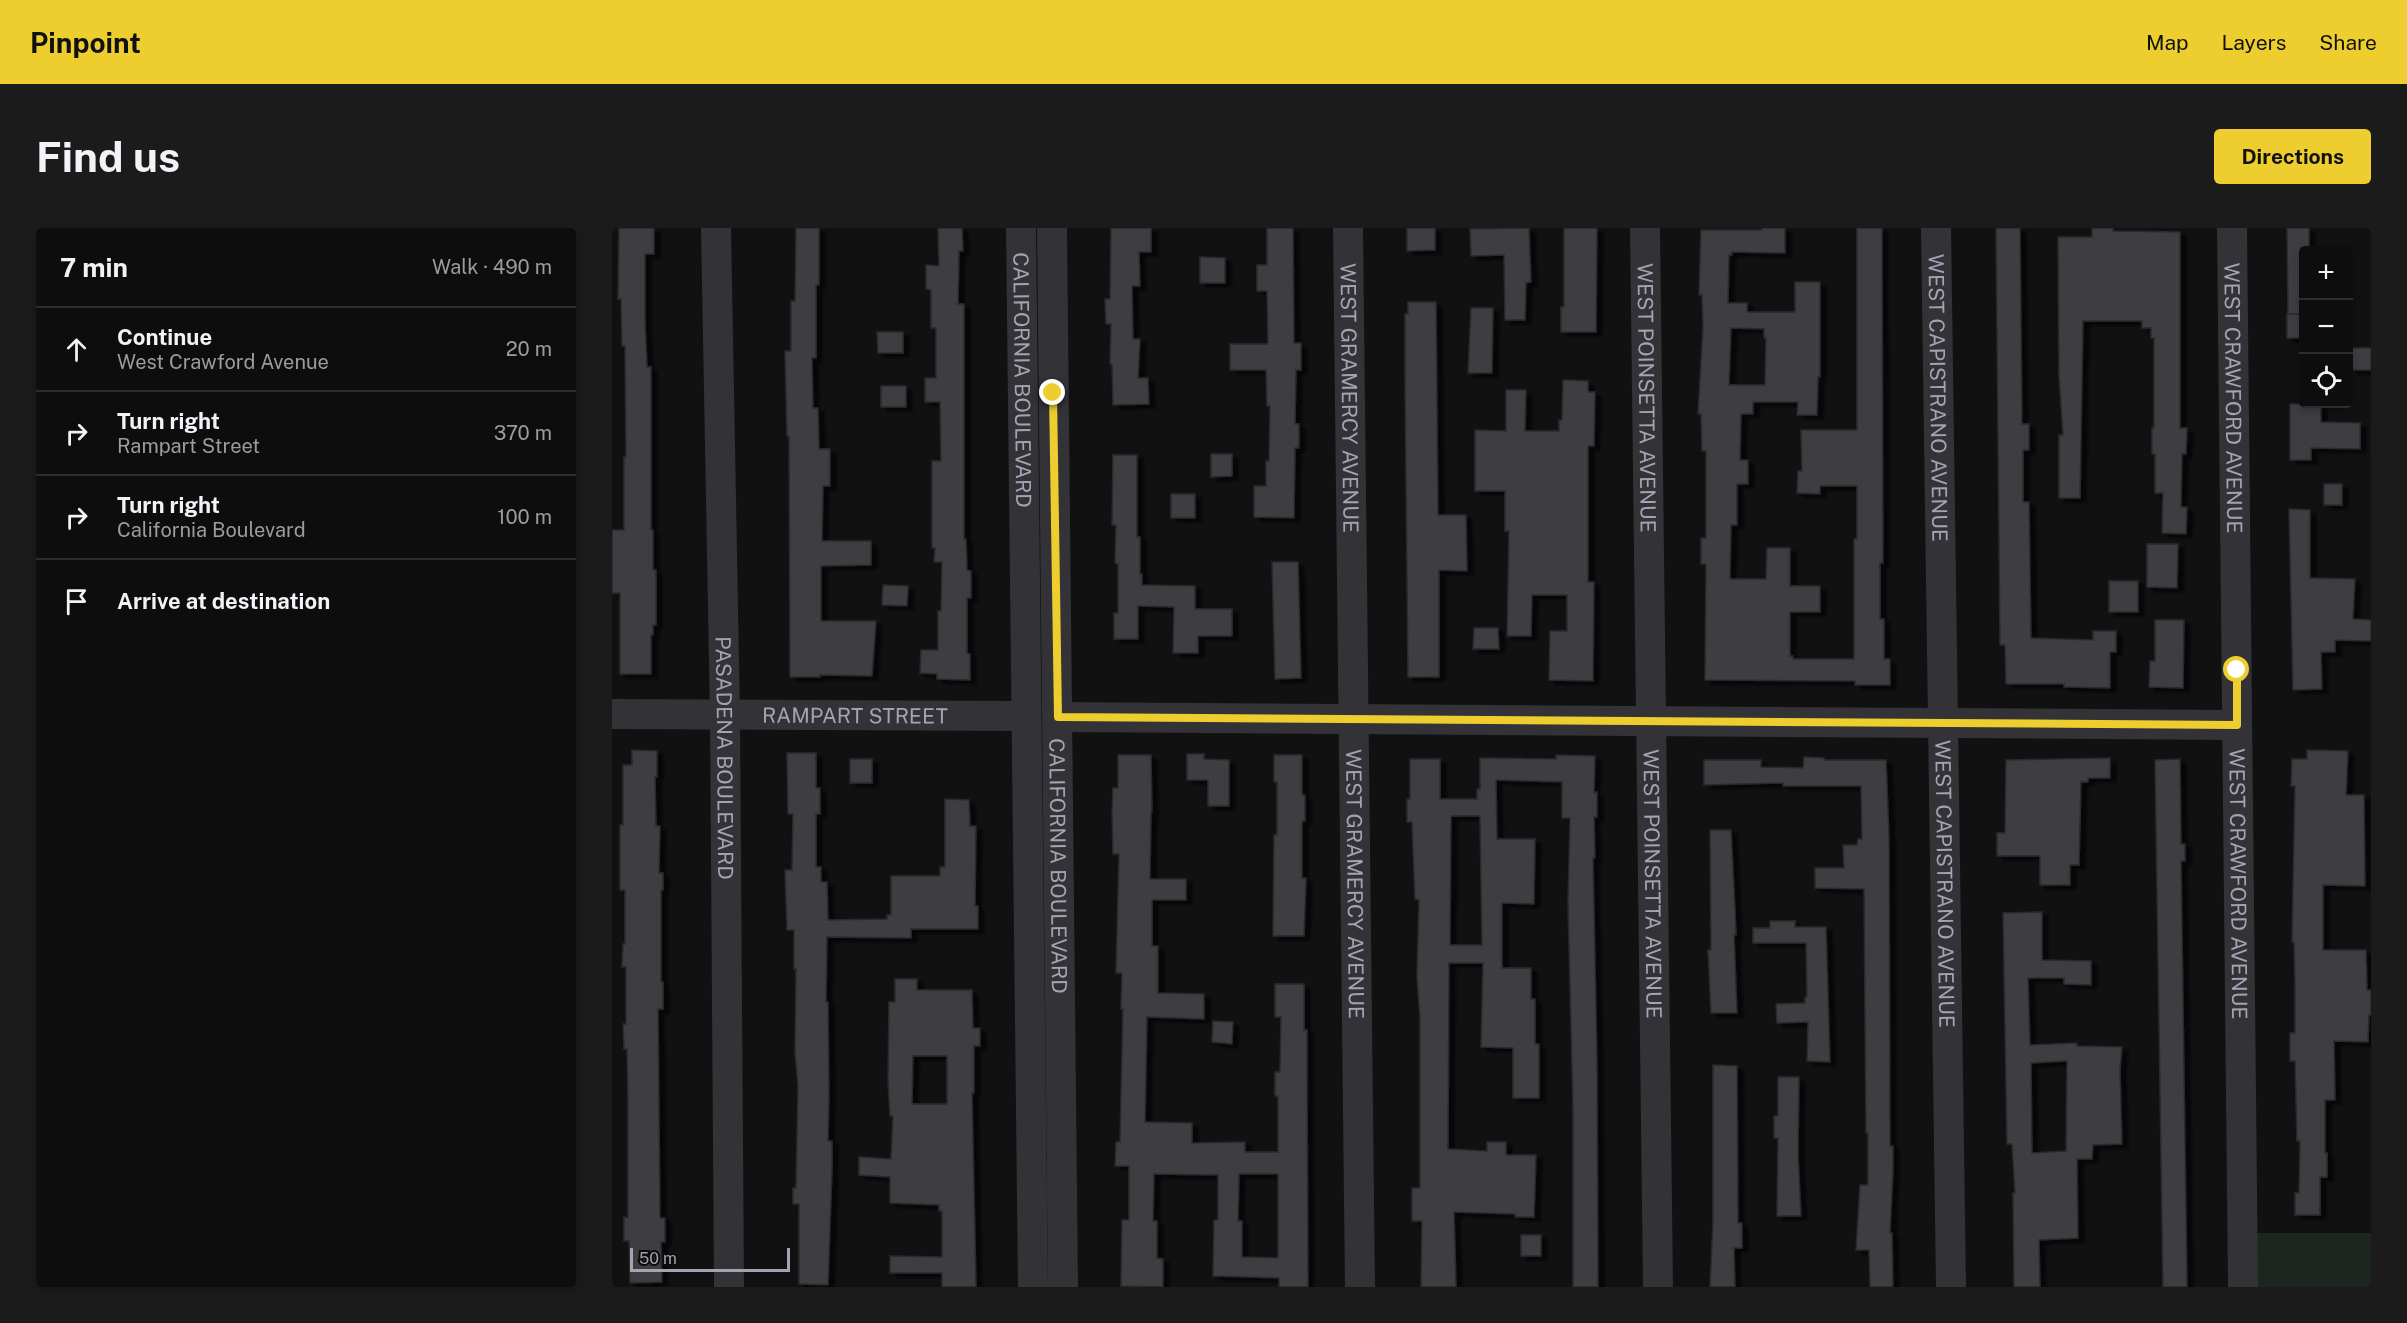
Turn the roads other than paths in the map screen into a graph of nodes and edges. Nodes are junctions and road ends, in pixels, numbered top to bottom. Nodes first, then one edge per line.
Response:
1 (716, 228) edge
2 (1021, 228) edge
3 (1052, 228) edge
4 (1348, 228) edge
5 (1645, 228) edge
6 (1936, 228) edge
7 (2232, 228) edge
8 (1053, 393) junction
9 (1022, 394) junction
10 (612, 714) edge
11 (725, 716) junction
12 (1026, 716) junction
13 (1058, 717) junction
14 (1353, 718) junction
15 (1651, 720) junction
16 (1943, 723) junction
17 (2237, 725) junction
18 (1030, 1039) junction
19 (1060, 1039) junction
20 (729, 1287) edge
21 (1033, 1287) edge
22 (1063, 1287) edge
23 (1360, 1287) edge
24 (1658, 1287) edge
25 (1951, 1287) edge
26 (2244, 1287) edge

1 - 11 street, PASADENA BOULEVARD
2 - 9 street, CALIFORNIA BOULEVARD
3 - 8 street, CALIFORNIA BOULEVARD
4 - 14 street, WEST GRAMERCY AVENUE
5 - 15 street, WEST POINSETTA AVENUE
6 - 16 street, WEST CAPISTRANO AVENUE
7 - 17 street, WEST CRAWFORD AVENUE
8 - 9 street
8 - 13 street, CALIFORNIA BOULEVARD
9 - 12 street, CALIFORNIA BOULEVARD
10 - 11 street, RAMPART STREET
11 - 12 street, RAMPART STREET
11 - 20 street, PASADENA BOULEVARD
12 - 13 street
12 - 18 street, CALIFORNIA BOULEVARD
13 - 14 street
13 - 19 street, CALIFORNIA BOULEVARD
14 - 15 street
14 - 23 street, WEST GRAMERCY AVENUE
15 - 16 street
15 - 24 street, WEST POINSETTA AVENUE
16 - 17 street
16 - 25 street, WEST CAPISTRANO AVENUE
17 - 26 street, WEST CRAWFORD AVENUE
18 - 19 street
18 - 21 street, CALIFORNIA BOULEVARD
19 - 22 street, CALIFORNIA BOULEVARD

